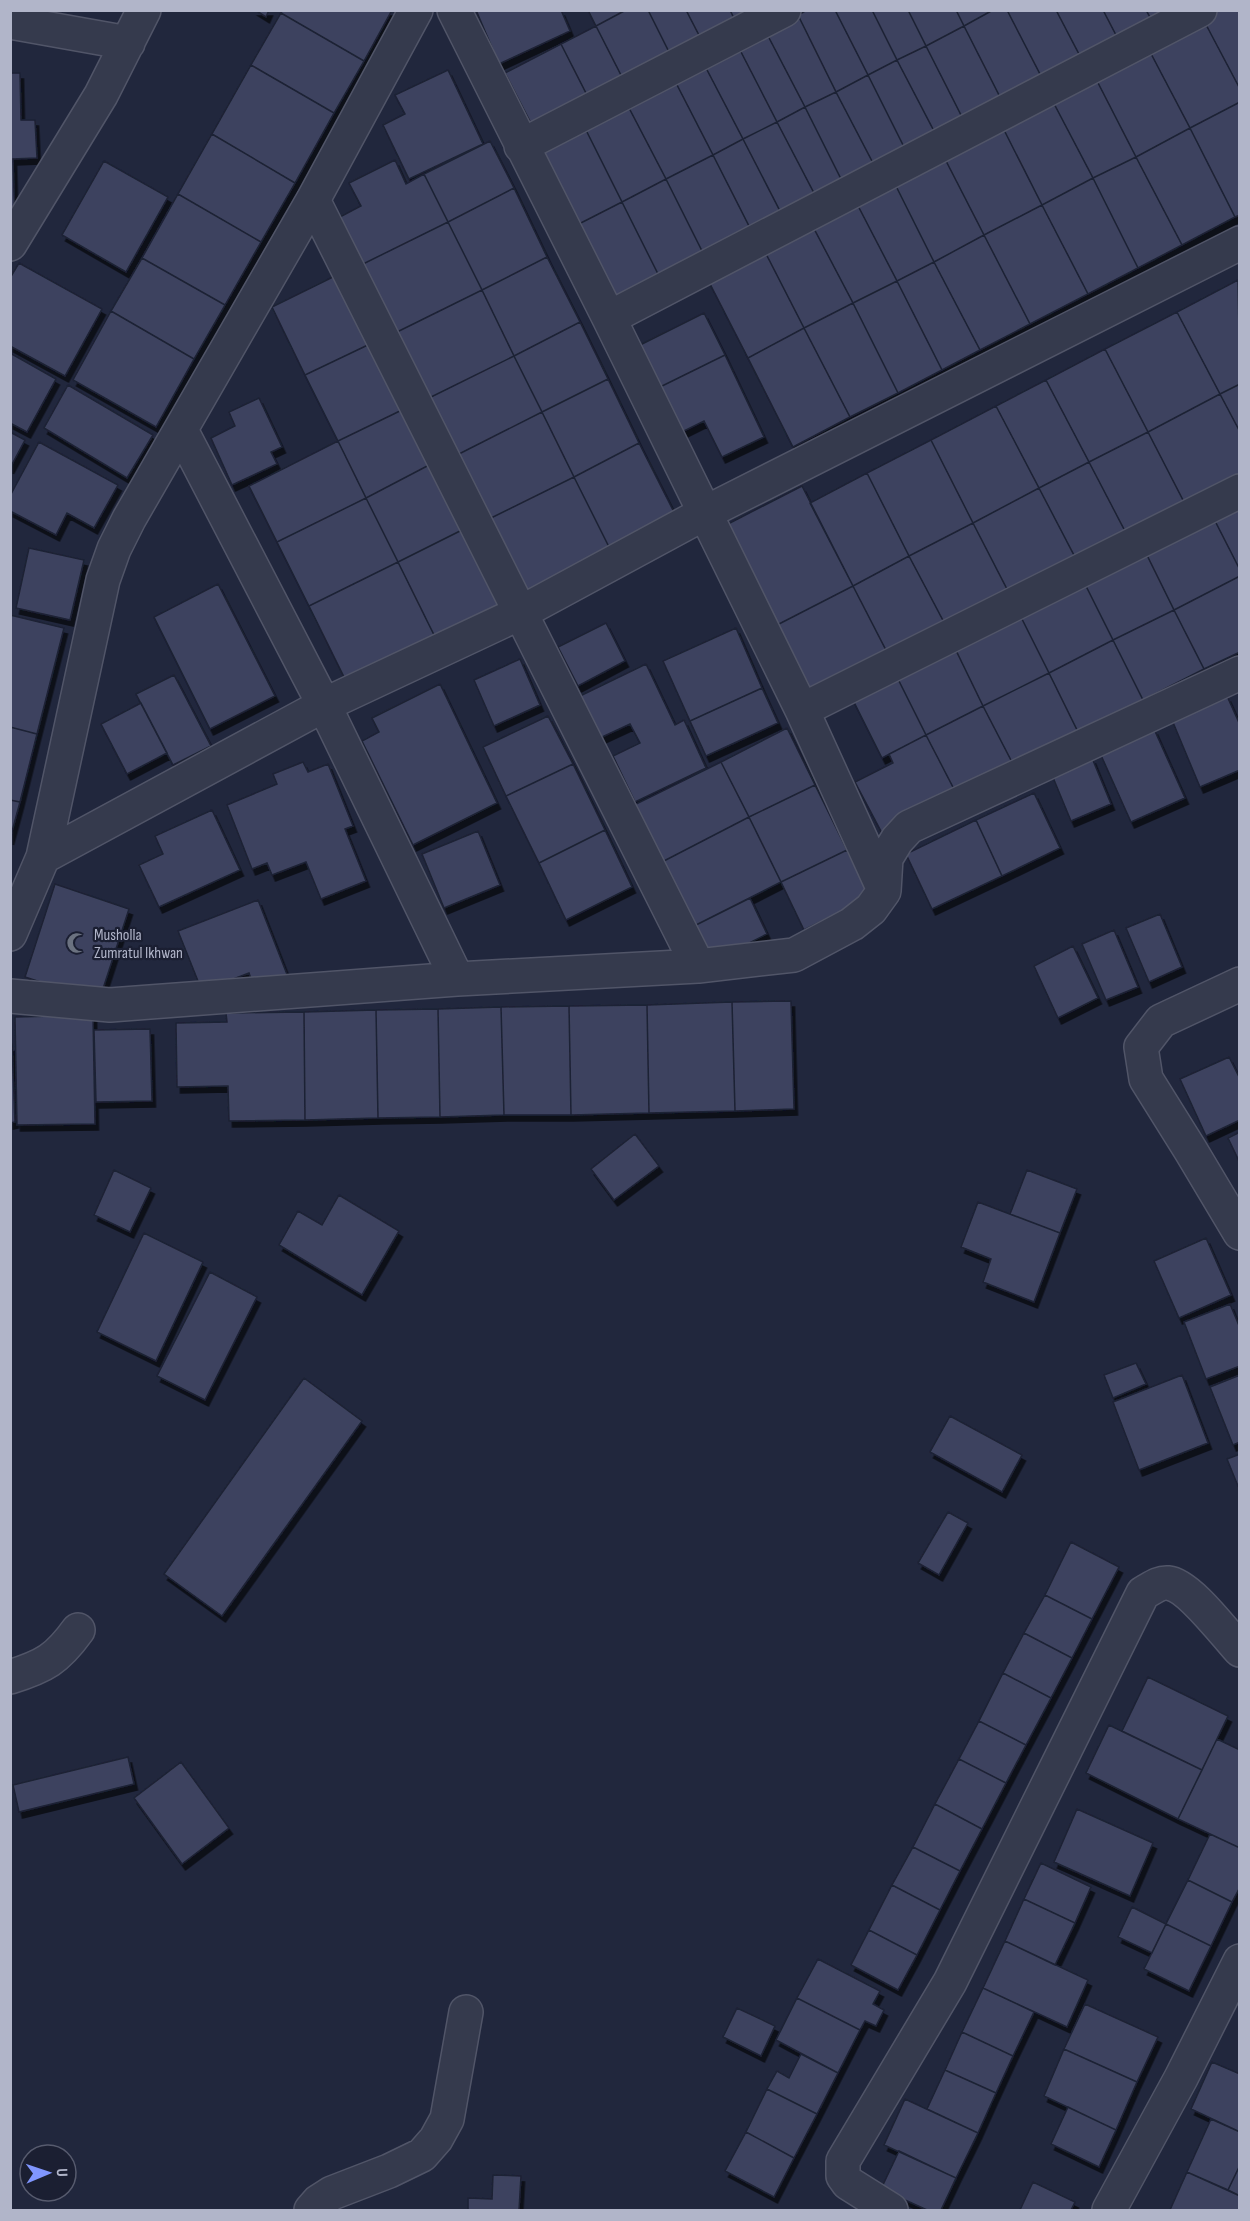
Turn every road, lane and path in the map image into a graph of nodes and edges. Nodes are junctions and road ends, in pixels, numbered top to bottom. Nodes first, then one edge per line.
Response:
1 (144, 10) edge
2 (416, 10) edge
3 (454, 10) edge
4 (784, 10) edge
5 (1200, 10) edge
6 (10, 22) edge
7 (128, 43) junction
8 (521, 146) junction
9 (313, 200) junction
10 (1239, 243) edge
11 (10, 244) edge
12 (609, 318) junction
13 (181, 430) junction
14 (1239, 491) edge
15 (705, 513) junction
16 (520, 613) junction
17 (1239, 673) edge
18 (324, 705) junction
19 (802, 710) junction
20 (43, 857) junction
21 (884, 891) junction
22 (10, 934) edge
23 (698, 966) junction
24 (457, 979) junction
25 (1239, 984) edge
26 (10, 996) edge
27 (1239, 1233) edge
28 (78, 1630) dead end
29 (1239, 1650) edge
30 (10, 1677) edge
31 (1239, 1960) edge
32 (466, 2012) dead end
33 (311, 2211) edge
34 (891, 2211) edge
35 (1109, 2211) edge

1 - 7 street
2 - 9 street
3 - 8 street
4 - 8 street
5 - 12 street
6 - 7 street
7 - 11 street
8 - 12 street
9 - 13 street
9 - 16 street
10 - 15 street
12 - 15 street
13 - 18 street
13 - 20 street
14 - 19 street
15 - 16 street
15 - 19 street
16 - 18 street
16 - 23 street
17 - 21 street
18 - 20 street
18 - 24 street
19 - 21 street
20 - 22 street
21 - 23 street
23 - 24 street
24 - 26 street
25 - 27 street
28 - 30 street
29 - 34 street
31 - 35 street
32 - 33 street

